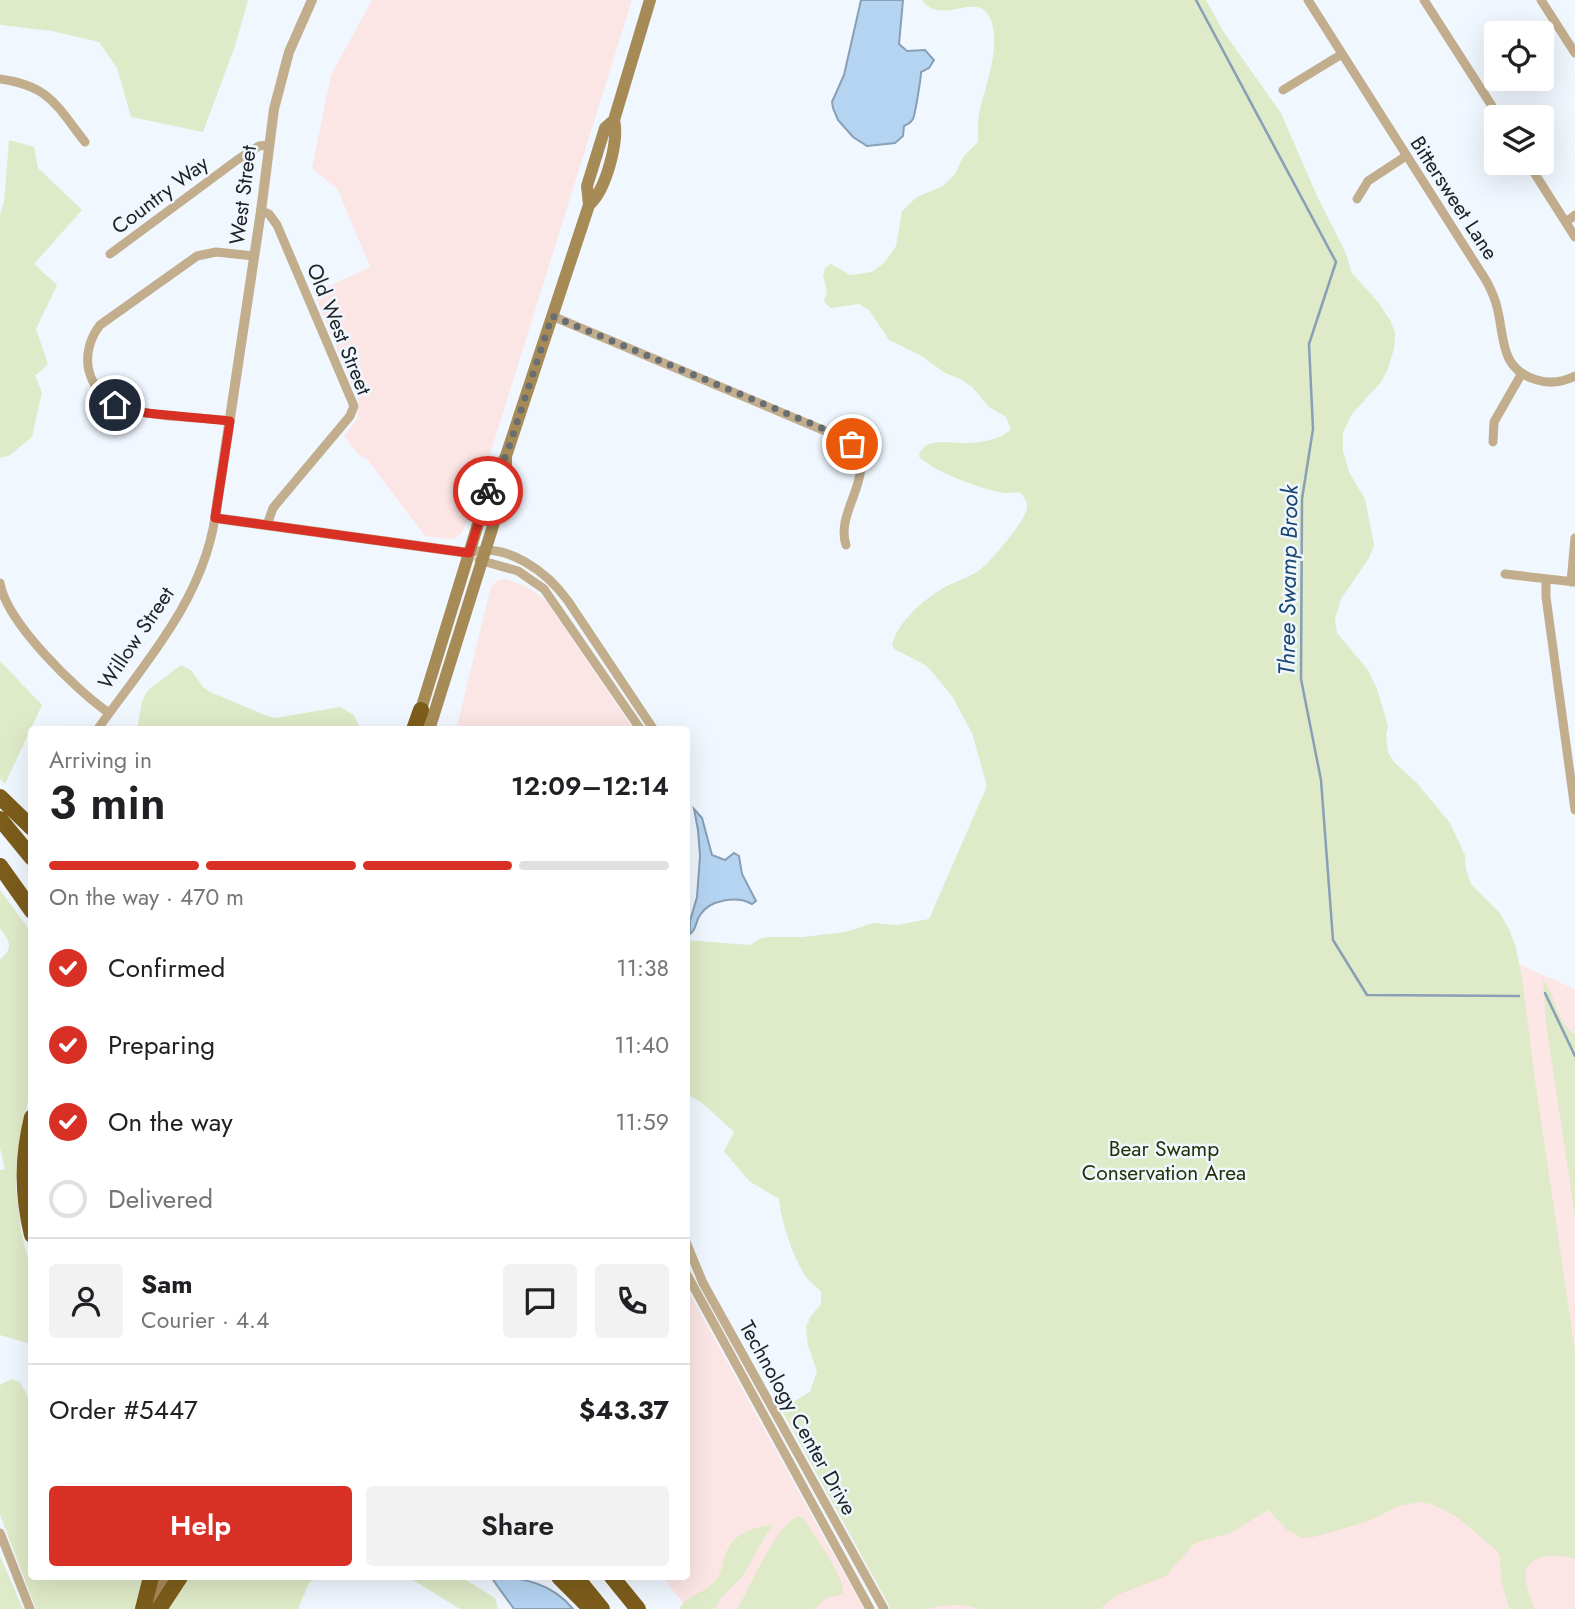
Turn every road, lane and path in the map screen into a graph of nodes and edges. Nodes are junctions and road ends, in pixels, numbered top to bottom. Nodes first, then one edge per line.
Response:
1 (312, 0) edge
2 (650, 0) edge
3 (1308, 0) edge
4 (1424, 0) edge
5 (1541, 0) edge
6 (1575, 53) edge
7 (1342, 54) junction
8 (0, 79) edge
9 (1283, 90) dead end
10 (1491, 105) edge
11 (85, 142) dead end
12 (268, 145) junction
13 (1406, 156) junction
14 (1536, 175) edge
15 (1357, 199) dead end
16 (261, 211) junction
17 (1575, 215) edge
18 (1566, 222) junction
19 (1575, 237) edge
20 (110, 254) dead end
21 (254, 256) junction
22 (552, 316) junction
23 (1522, 373) junction
24 (1575, 376) edge
25 (233, 400) joint
26 (230, 421) junction
27 (1493, 442) dead end
28 (506, 456) junction
29 (215, 518) junction
30 (267, 525) junction
31 (1575, 538) edge
32 (846, 545) dead end
33 (469, 553) junction
34 (484, 556) junction
35 (1505, 574) dead end
36 (1546, 579) junction
37 (1573, 582) edge
38 (0, 583) edge
39 (421, 710) joint
40 (109, 713) junction
41 (100, 726) edge
42 (415, 726) edge
43 (430, 726) edge
44 (638, 726) edge
45 (651, 726) edge
46 (0, 797) edge
47 (1575, 810) edge
48 (0, 819) edge
49 (28, 824) edge
50 (28, 853) edge
51 (0, 864) edge
52 (28, 897) edge
53 (28, 905) edge
54 (28, 1136) edge
55 (28, 1208) edge
56 (690, 1252) edge
57 (690, 1280) edge
58 (0, 1533) edge
59 (151, 1580) edge
60 (164, 1580) edge
61 (178, 1580) edge
62 (562, 1580) edge
63 (578, 1580) edge
64 (614, 1580) edge
65 (30, 1609) edge
66 (144, 1609) edge
67 (157, 1609) edge
68 (590, 1609) edge
69 (602, 1609) edge
70 (638, 1609) edge
71 (870, 1609) edge
72 (884, 1609) edge

1 - 12 street, West Street
2 - 22 main road
3 - 7 street, Bittersweet Lane
4 - 10 street
5 - 6 street
7 - 9 street
7 - 13 street, Bittersweet Lane
8 - 11 street
12 - 16 street, West Street
12 - 20 street, Country Way
13 - 15 street
13 - 23 street, Bittersweet Lane
14 - 18 street
16 - 21 street, West Street
16 - 30 street, Old West Street
17 - 18 street
18 - 19 street
21 - 25 street, West Street
21 - 26 street
22 - 28 main road
22 - 32 street
23 - 24 street
23 - 27 street
25 - 26 street, Willow Street
26 - 29 street, Willow Street
28 - 33 main road
28 - 34 main road
29 - 30 street
29 - 40 street, Willow Street
30 - 33 street
31 - 37 street
33 - 34 street
33 - 39 main road
34 - 43 main road
34 - 44 street
34 - 45 street
35 - 36 street
36 - 37 street
36 - 47 street
38 - 40 street
39 - 42 highway
40 - 41 street, Willow Street
46 - 49 highway
48 - 50 highway
51 - 52 highway
51 - 53 highway
54 - 55 highway
56 - 72 street, Technology Center Drive
57 - 71 street, Technology Center Drive
58 - 65 street
59 - 66 highway
60 - 67 main road
61 - 67 highway
62 - 68 highway
63 - 69 highway
64 - 70 highway

